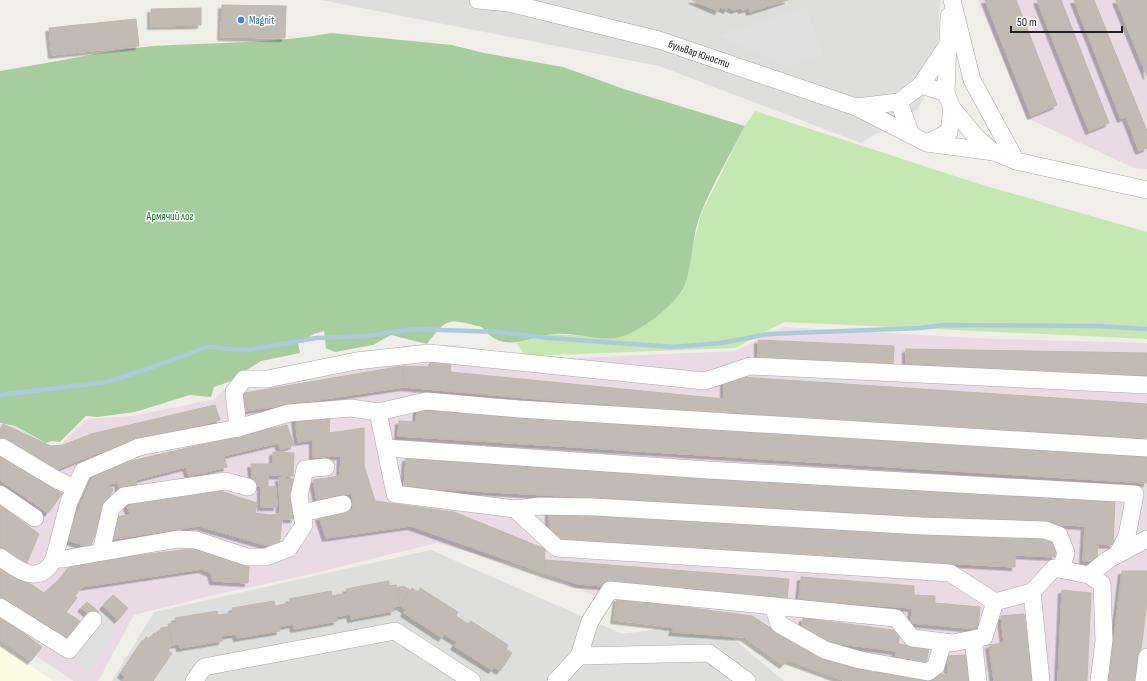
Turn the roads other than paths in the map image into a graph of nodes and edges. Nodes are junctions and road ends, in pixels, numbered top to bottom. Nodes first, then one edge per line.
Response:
1 (478, 0) edge
2 (951, 0) edge
3 (949, 43) junction
4 (921, 85) junction
5 (949, 100) junction
6 (899, 102) junction
7 (856, 108) junction
8 (911, 135) junction
9 (927, 143) junction
10 (994, 152) junction
11 (1016, 161) junction
12 (1147, 190) edge
13 (1147, 385) edge
14 (378, 412) junction
15 (238, 428) junction
16 (2, 447) dead end
17 (386, 448) junction
18 (1147, 448) edge
19 (326, 466) dead end
20 (248, 487) dead end
21 (75, 488) junction
22 (0, 494) edge
23 (343, 504) dead end
24 (515, 509) junction
25 (302, 513) junction
26 (35, 518) dead end
27 (1147, 539) edge
28 (101, 552) junction
29 (1117, 555) junction
30 (0, 557) edge
31 (54, 559) junction
32 (1061, 569) junction
33 (1089, 575) junction
34 (1032, 592) junction
35 (995, 602) junction
36 (773, 606) junction
37 (0, 607) edge
38 (93, 620) dead end
39 (973, 639) junction
40 (942, 642) junction
41 (579, 656) junction
42 (1147, 657) edge
43 (194, 681) edge
44 (472, 681) edge
45 (556, 681) edge
46 (748, 681) edge
47 (978, 681) edge
48 (1041, 681) edge
49 (1099, 681) edge
50 (1144, 681) edge

1 - 7 street, бульвар Юности
2 - 3 street
2 - 11 street
3 - 4 street
3 - 5 street
4 - 5 street
4 - 6 street
5 - 9 street
5 - 10 street
6 - 7 street
6 - 8 street
7 - 8 street, бульвар Юности
8 - 9 street
9 - 10 street
10 - 11 street
11 - 12 street
13 - 15 street
14 - 15 street
14 - 17 street
14 - 18 street
15 - 21 street
16 - 21 street
17 - 24 street
17 - 29 street
19 - 25 street
20 - 28 street
21 - 31 street
22 - 26 street
23 - 25 street
24 - 32 street
24 - 35 street
25 - 28 street
27 - 29 street
28 - 31 street
29 - 33 street
30 - 31 street
32 - 33 street
32 - 34 street
33 - 49 street
34 - 35 street
34 - 48 street
35 - 39 street
36 - 40 street
36 - 40 street
36 - 41 street
37 - 38 street
39 - 40 street
39 - 47 street
41 - 45 street
41 - 46 street
42 - 50 street
43 - 44 street

